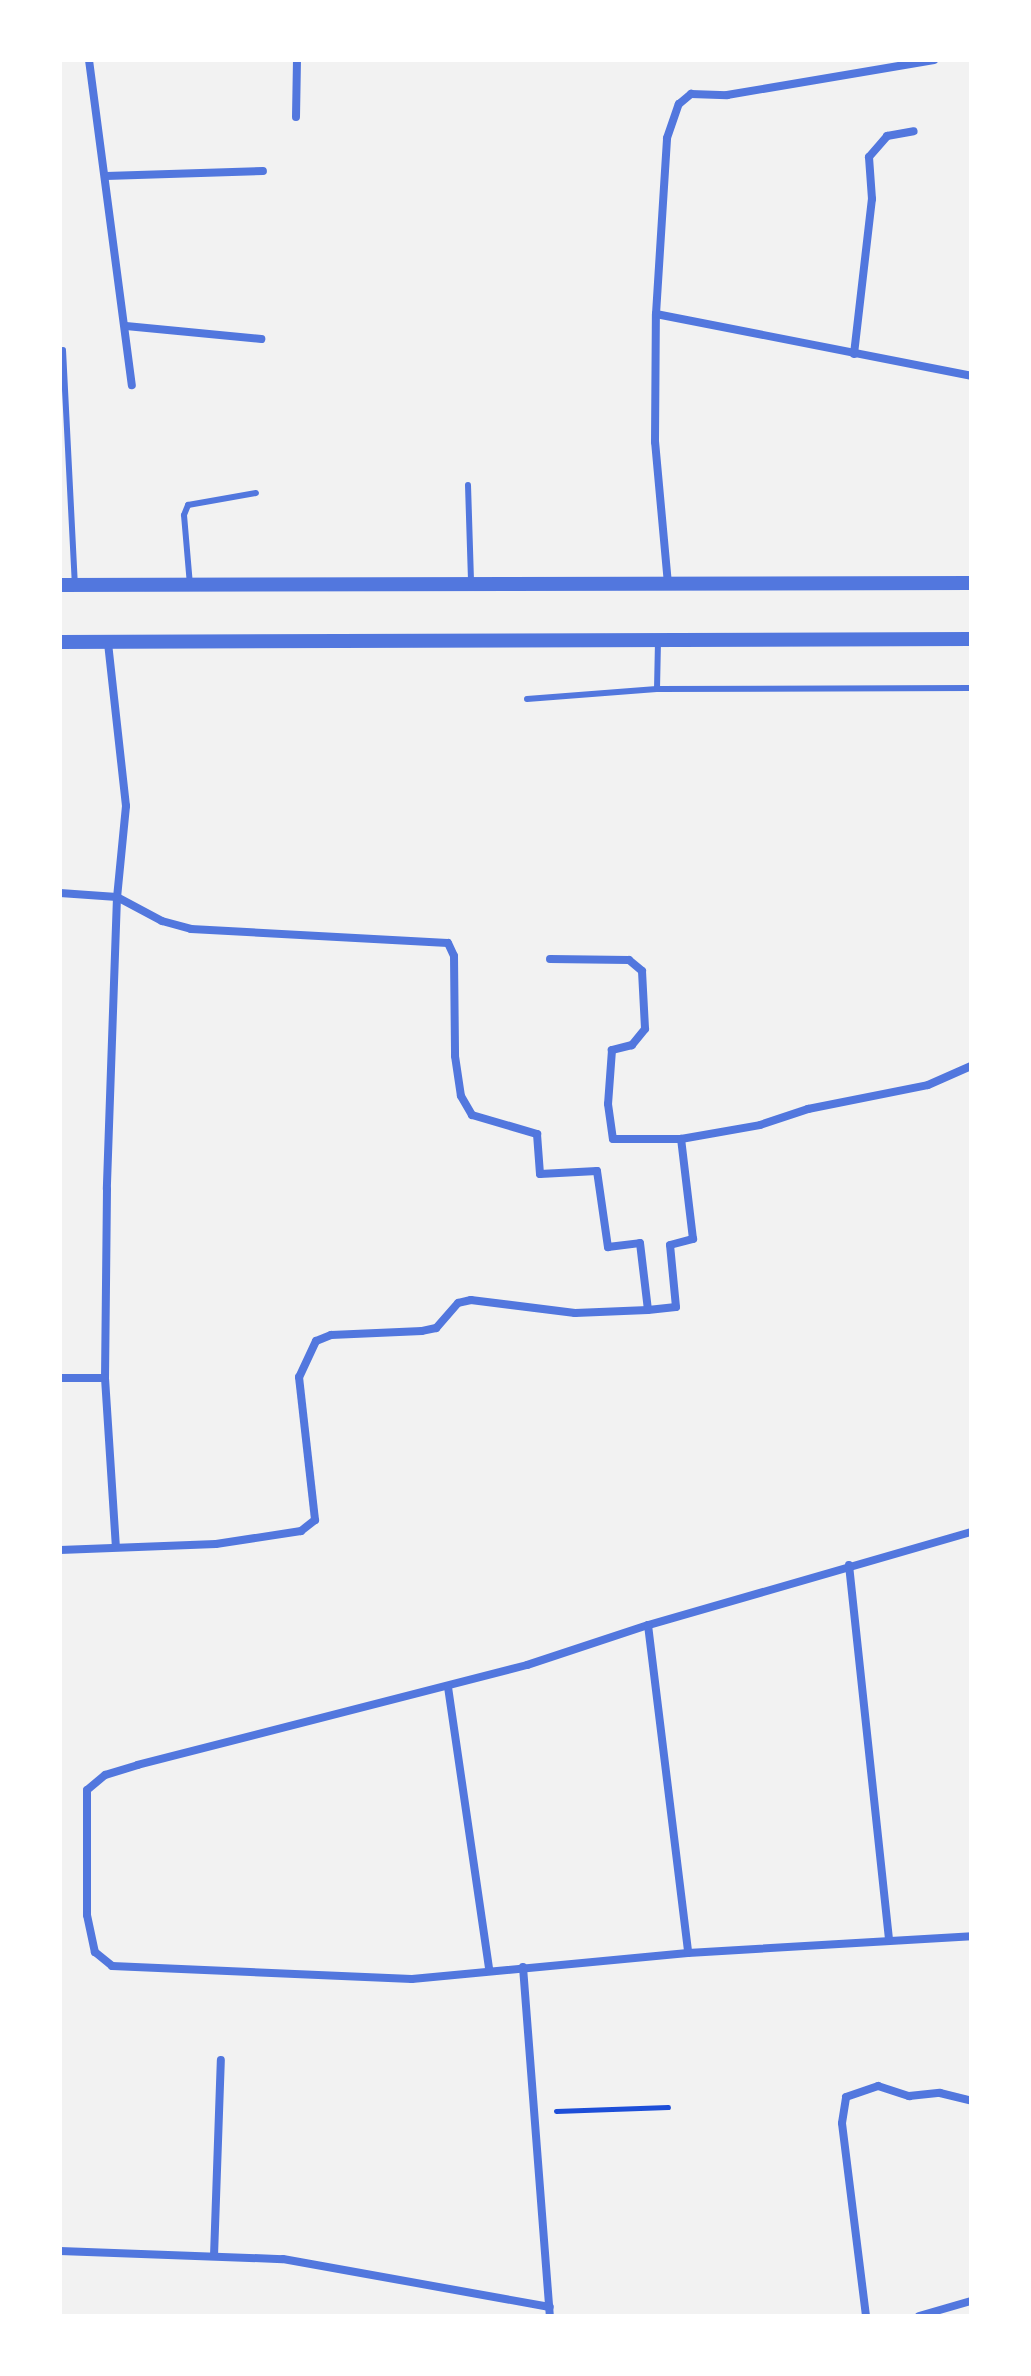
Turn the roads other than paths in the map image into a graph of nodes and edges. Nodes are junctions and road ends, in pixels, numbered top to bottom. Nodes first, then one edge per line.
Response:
1 (89, 60) edge
2 (297, 60) edge
3 (934, 60) edge
4 (296, 117) dead end
5 (914, 131) dead end
6 (263, 171) dead end
7 (106, 176) junction
8 (656, 314) junction
9 (126, 326) junction
10 (261, 339) dead end
11 (63, 350) dead end
12 (854, 354) junction
13 (971, 376) edge
14 (132, 385) dead end
15 (468, 485) dead end
16 (256, 493) dead end
17 (668, 579) junction
18 (70, 580) edge
19 (971, 583) edge
20 (472, 584) junction
21 (190, 585) junction
22 (658, 639) junction
23 (971, 639) edge
24 (60, 642) edge
25 (108, 643) junction
26 (971, 688) edge
27 (657, 689) junction
28 (527, 699) dead end
29 (60, 893) edge
30 (117, 897) junction
31 (550, 959) dead end
32 (971, 1066) edge
33 (681, 1139) junction
34 (648, 1310) junction
35 (60, 1378) edge
36 (105, 1378) junction
37 (971, 1532) edge
38 (116, 1546) junction
39 (60, 1550) edge
40 (849, 1565) junction
41 (648, 1625) junction
42 (448, 1687) junction
43 (971, 1936) edge
44 (889, 1940) junction
45 (688, 1953) junction
46 (523, 1967) junction
47 (489, 1969) junction
48 (221, 2060) dead end
49 (971, 2101) edge
50 (60, 2251) edge
51 (214, 2256) junction
52 (971, 2301) edge
53 (550, 2312) edge
54 (866, 2316) edge
55 (919, 2316) edge

1 - 7 street
2 - 4 street
3 - 8 street
5 - 12 street
6 - 7 street
7 - 9 street
8 - 12 street
8 - 17 street
9 - 10 street
9 - 14 street
11 - 18 lane
12 - 13 street
15 - 20 lane
16 - 21 lane
17 - 19 street
17 - 20 street
18 - 21 street
20 - 21 street
22 - 23 street
22 - 25 street
22 - 27 lane
24 - 25 street
25 - 30 street
26 - 27 lane
27 - 28 lane
29 - 30 street
30 - 34 street
30 - 36 street
31 - 33 street
32 - 33 street
33 - 34 street
34 - 38 street
35 - 36 street
36 - 38 street
37 - 40 street
38 - 39 street
40 - 41 street
40 - 44 street
41 - 42 street
41 - 45 street
42 - 47 street
42 - 47 street
43 - 44 street
44 - 45 street
45 - 46 street
46 - 47 street
46 - 53 street
48 - 51 street
49 - 54 street
50 - 51 street
51 - 53 street
52 - 55 street

